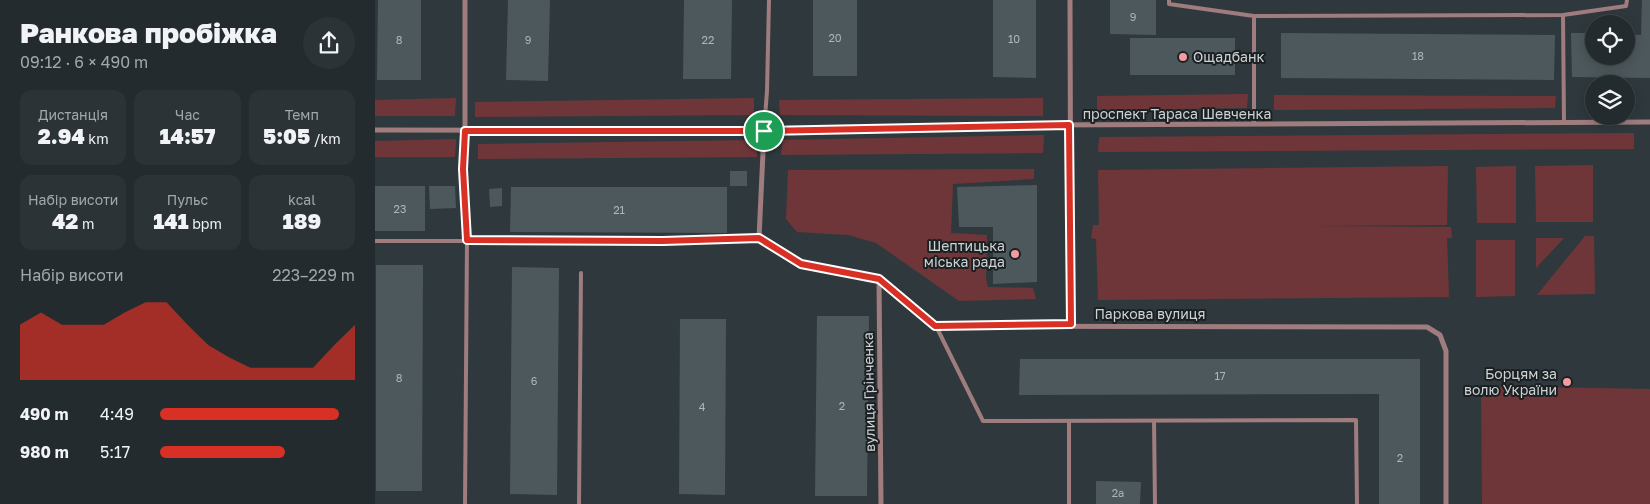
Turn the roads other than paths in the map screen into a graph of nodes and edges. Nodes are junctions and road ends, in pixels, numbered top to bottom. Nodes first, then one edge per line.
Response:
1 (465, 0) edge
2 (769, 0) edge
3 (1070, 0) edge
4 (1169, 0) edge
5 (1627, 0) edge
6 (1563, 15) junction
7 (1254, 16) junction
8 (1650, 122) edge
9 (1254, 124) junction
10 (1564, 124) junction
11 (1069, 125) junction
12 (375, 130) edge
13 (465, 131) junction
14 (764, 131) junction
15 (759, 238) junction
16 (467, 240) junction
17 (375, 241) edge
18 (581, 273) dead end
19 (879, 279) junction
20 (1071, 324) junction
21 (935, 326) junction
22 (1154, 420) junction
23 (1069, 422) junction
24 (465, 504) edge
25 (579, 504) edge
26 (881, 504) edge
27 (1069, 504) edge
28 (1155, 504) edge
29 (1357, 504) edge
30 (1446, 504) edge

1 - 13 street
2 - 14 lane
3 - 11 street
4 - 7 lane
5 - 6 lane
6 - 7 lane
6 - 10 lane
7 - 9 lane
8 - 10 street, проспект Тараса Шевченка
9 - 10 street, проспект Тараса Шевченка
9 - 11 street, проспект Тараса Шевченка
11 - 14 street, проспект Тараса Шевченка
11 - 20 street
12 - 13 street, проспект Тараса Шевченка
13 - 14 street, проспект Тараса Шевченка
13 - 16 lane
14 - 15 street
15 - 16 lane
15 - 19 street
16 - 17 lane
16 - 24 lane
18 - 25 lane
19 - 21 street
19 - 26 street, вулиця Грінченка
20 - 21 street, Паркова вулиця
20 - 30 street, Паркова вулиця
21 - 23 lane
22 - 23 lane
22 - 28 lane
22 - 29 lane
23 - 27 lane

